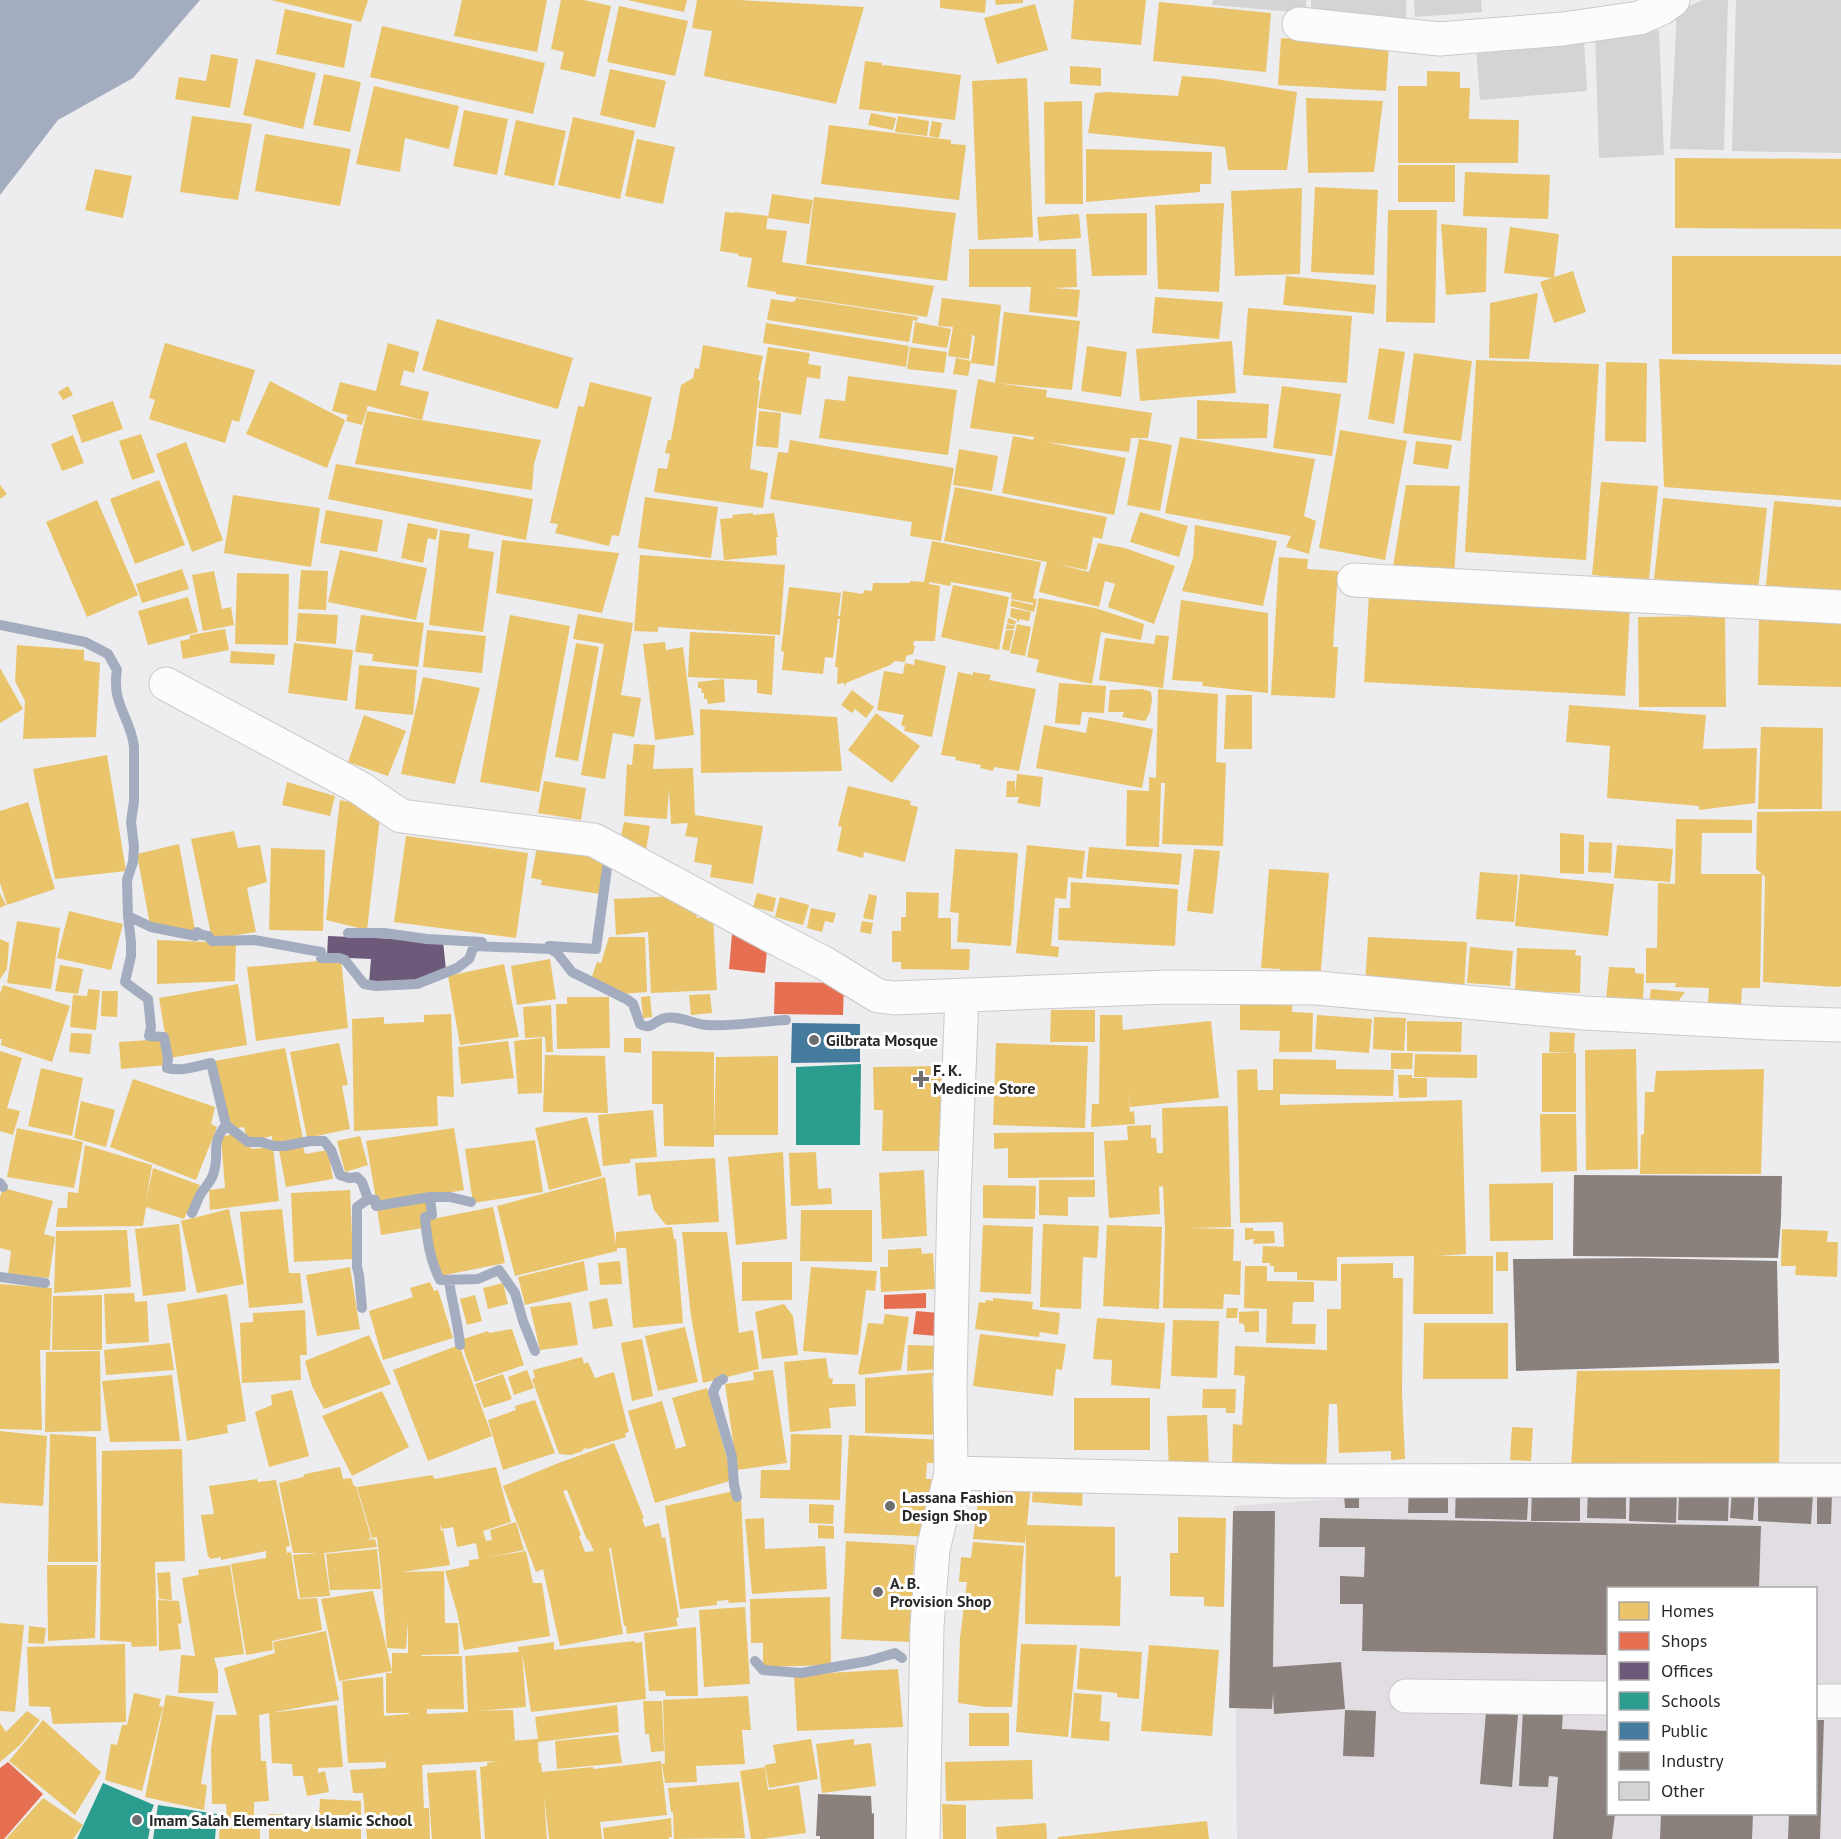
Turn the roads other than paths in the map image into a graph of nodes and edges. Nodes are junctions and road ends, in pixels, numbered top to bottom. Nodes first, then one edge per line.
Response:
1 (1673, 0) edge
2 (1299, 24) dead end
3 (1354, 580) dead end
4 (1841, 607) edge
5 (166, 684) dead end
6 (962, 995) junction
7 (1841, 1025) edge
8 (951, 1473) junction
9 (1841, 1480) edge
10 (1406, 1696) dead end
11 (1607, 1698) edge
12 (1817, 1701) edge
13 (1841, 1701) edge
14 (923, 1839) edge

1 - 2 street
3 - 4 street
5 - 6 street
6 - 7 street
6 - 8 street
8 - 9 street
8 - 14 street
10 - 11 street
12 - 13 street

